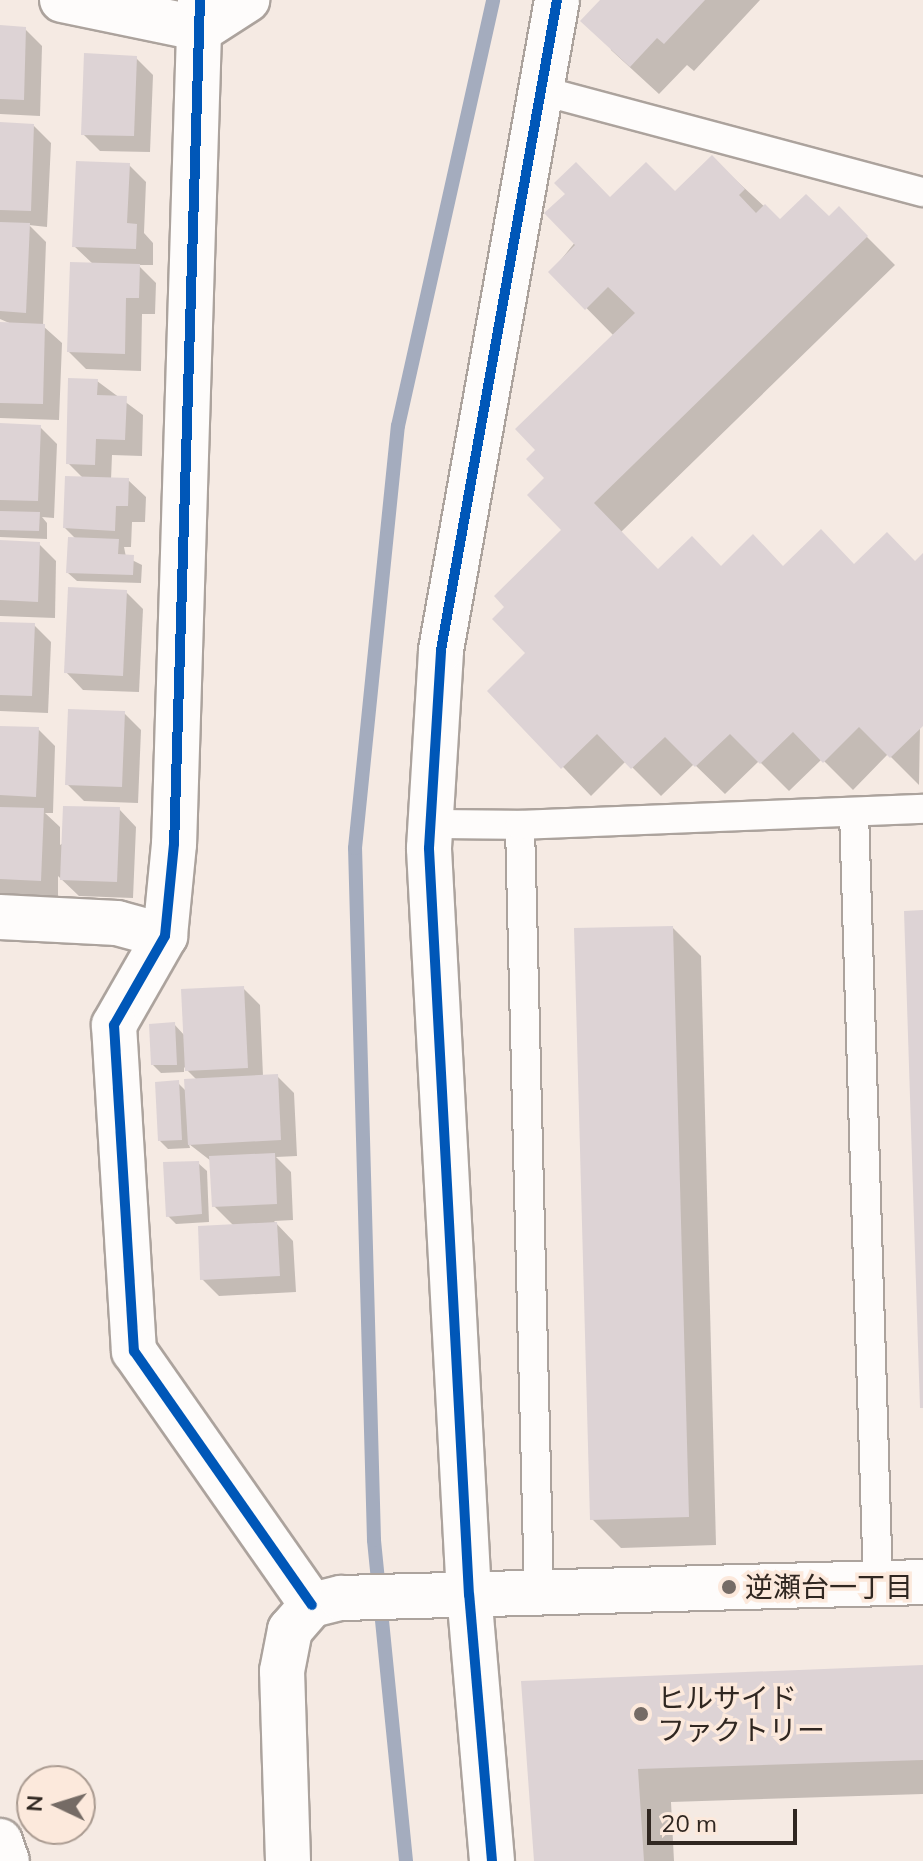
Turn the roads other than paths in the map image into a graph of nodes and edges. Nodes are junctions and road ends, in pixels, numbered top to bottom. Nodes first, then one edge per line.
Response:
1 (62, 0) edge
2 (247, 0) edge
3 (557, 0) edge
4 (201, 15) edge
5 (539, 90) junction
6 (923, 192) edge
7 (923, 809) edge
8 (854, 812) junction
9 (430, 824) junction
10 (520, 825) junction
11 (0, 917) edge
12 (165, 936) junction
13 (923, 1582) edge
14 (878, 1583) junction
15 (539, 1593) junction
16 (464, 1595) junction
17 (327, 1602) junction
18 (0, 1841) edge
19 (7, 1861) edge
20 (288, 1861) edge
21 (492, 1861) edge

1 - 4 street
2 - 4 street
3 - 5 street
4 - 12 street
5 - 6 lane
5 - 9 street
7 - 8 lane
8 - 10 lane
8 - 14 lane
9 - 10 lane
9 - 16 street
10 - 15 lane
11 - 12 street
12 - 17 street
13 - 14 street
14 - 15 street
15 - 16 street
16 - 17 street
16 - 21 street
17 - 20 street
18 - 19 street

